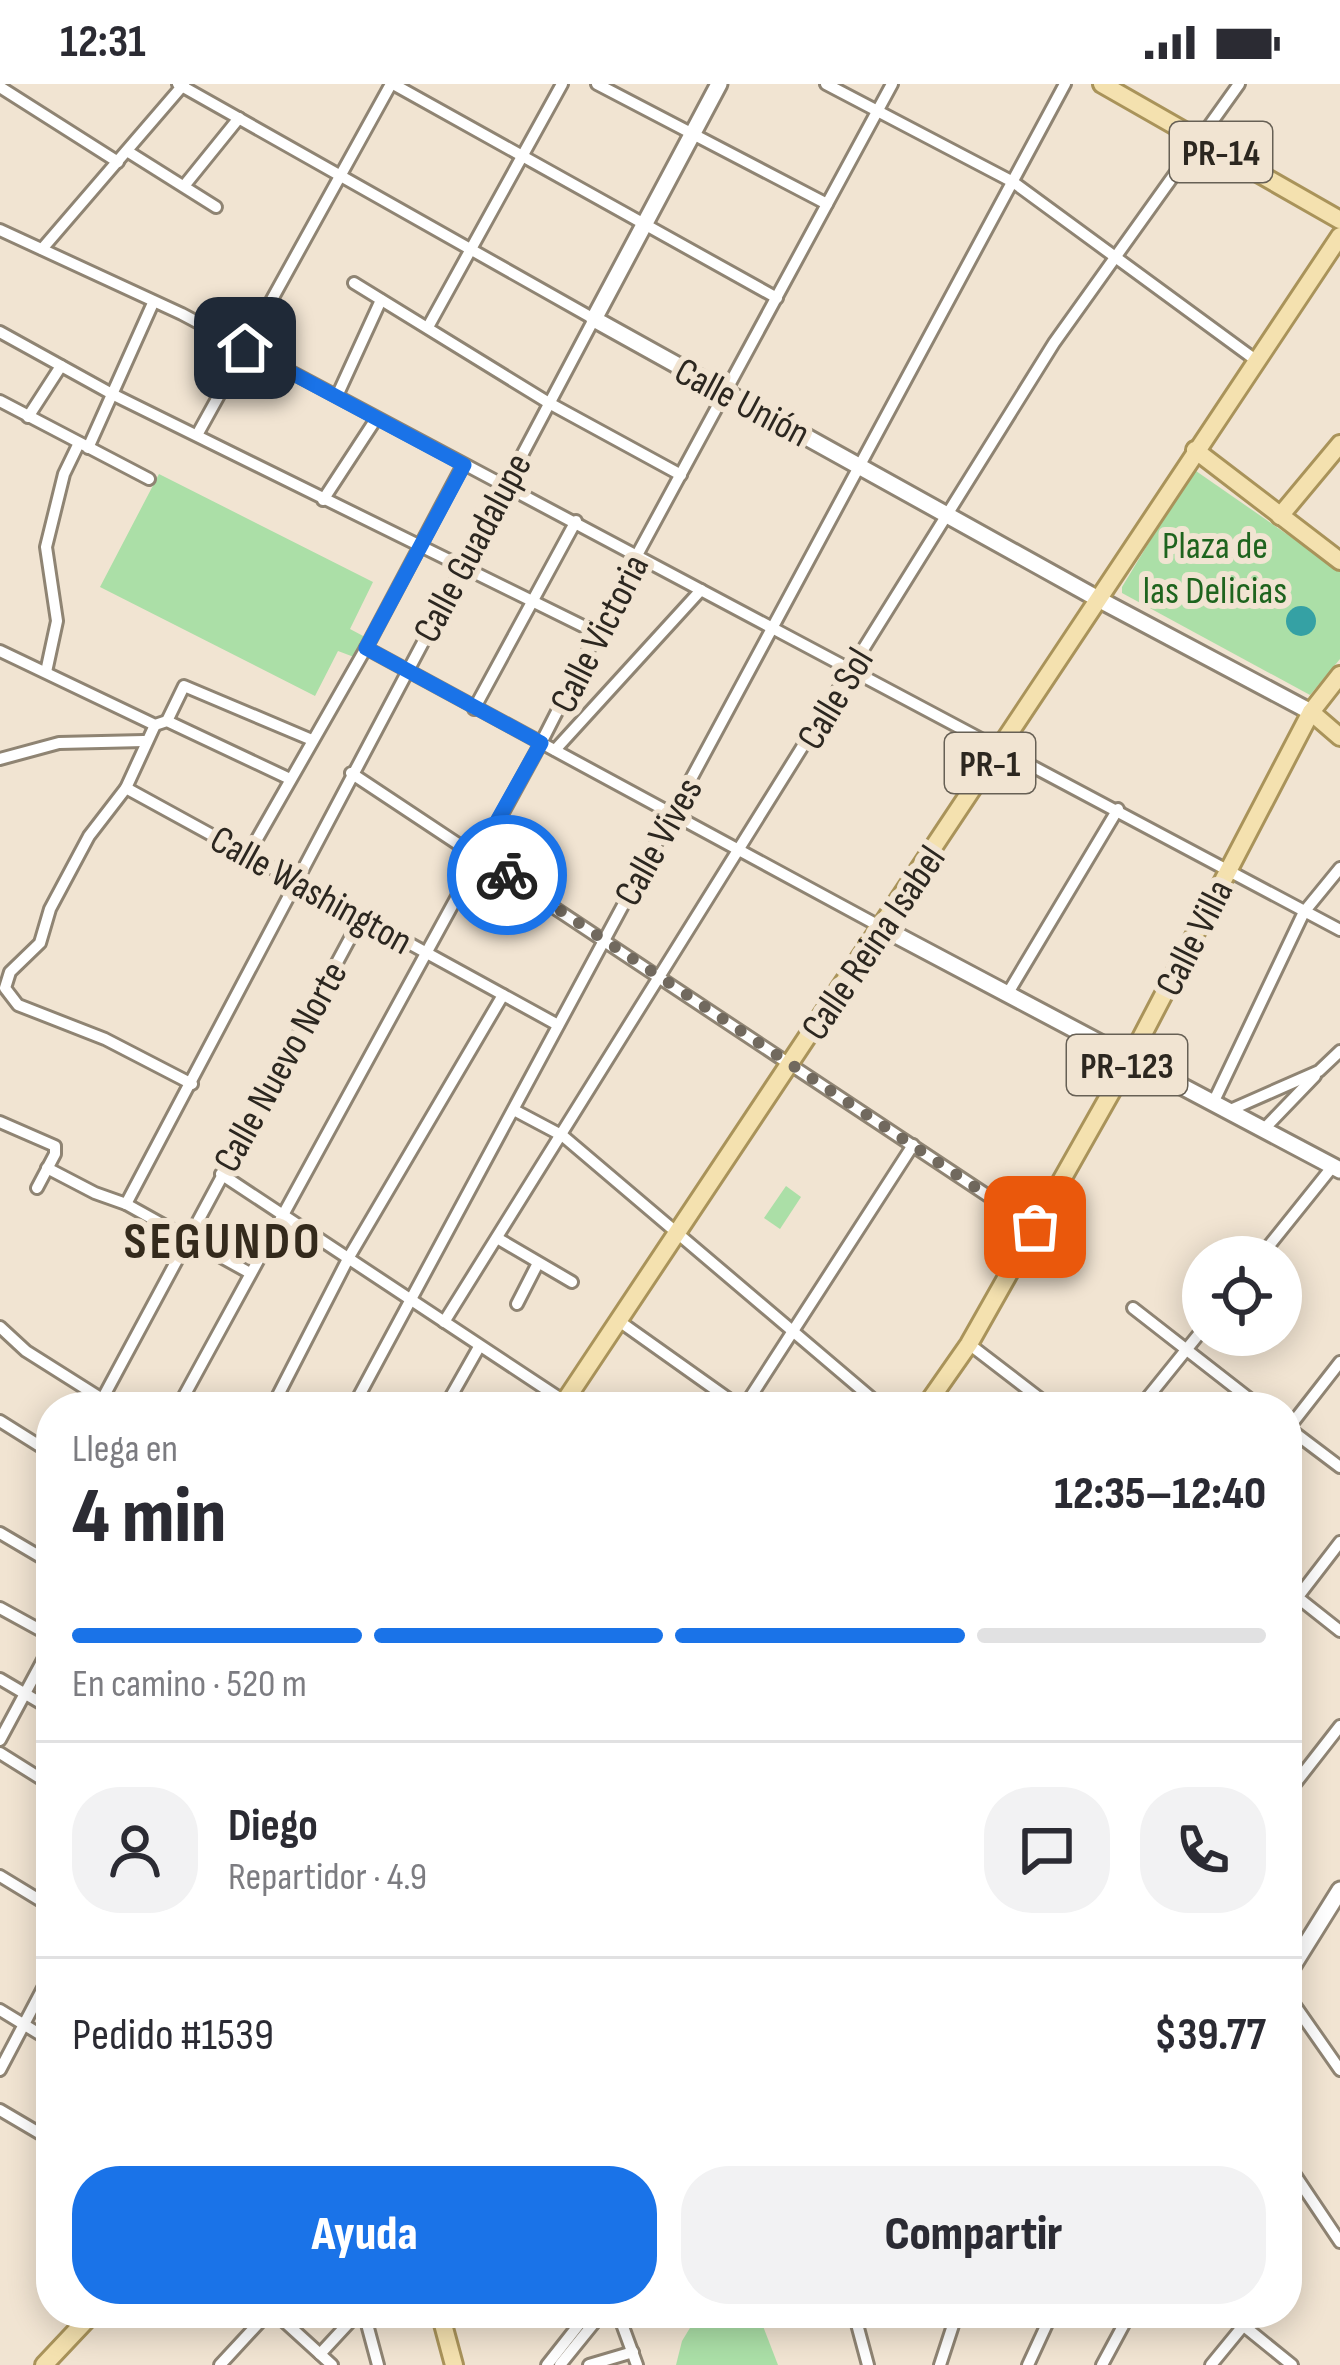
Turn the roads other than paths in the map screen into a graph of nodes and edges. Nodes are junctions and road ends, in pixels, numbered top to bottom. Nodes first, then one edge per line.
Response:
1 (392, 84) edge
2 (562, 84) edge
3 (597, 84) edge
4 (719, 84) edge
5 (826, 84) edge
6 (892, 84) edge
7 (1065, 84) edge
8 (1102, 84) edge
9 (1239, 84) edge
10 (182, 85) edge
11 (0, 87) edge
12 (878, 111) junction
13 (239, 118) junction
14 (692, 136) junction
15 (1201, 140) junction
16 (127, 151) junction
17 (521, 158) junction
18 (118, 162) junction
19 (342, 176) junction
20 (1013, 182) junction
21 (184, 186) junction
22 (827, 204) junction
23 (216, 207) dead end
24 (1340, 220) edge
25 (646, 222) junction
26 (0, 230) edge
27 (1340, 236) edge
28 (42, 249) junction
29 (470, 250) junction
30 (1117, 258) junction
31 (354, 284) dead end
32 (777, 298) junction
33 (382, 300) junction
34 (153, 303) junction
35 (594, 319) junction
36 (428, 328) junction
37 (0, 332) edge
38 (245, 348) junction
39 (1257, 361) junction
40 (61, 366) junction
41 (725, 392) junction
42 (112, 394) junction
43 (337, 396) junction
44 (0, 401) edge
45 (549, 403) junction
46 (28, 417) junction
47 (376, 419) junction
48 (197, 435) junction
49 (1340, 444) edge
50 (84, 446) junction
51 (1195, 450) junction
52 (858, 464) junction
53 (464, 465) junction
54 (681, 475) junction
55 (149, 479) dead end
56 (505, 486) junction
57 (323, 500) junction
58 (948, 515) junction
59 (1280, 516) junction
60 (576, 521) junction
61 (419, 547) junction
62 (638, 555) junction
63 (1340, 561) edge
64 (460, 568) junction
65 (701, 590) junction
66 (1100, 601) junction
67 (532, 604) junction
68 (772, 626) junction
69 (599, 634) junction
70 (366, 648) junction
71 (0, 651) edge
72 (850, 670) junction
73 (405, 671) junction
74 (46, 672) junction
75 (1340, 675) edge
76 (474, 709) junction
77 (1310, 712) junction
78 (161, 723) junction
79 (1340, 737) edge
80 (312, 740) junction
81 (144, 741) junction
82 (541, 743) junction
83 (1001, 747) junction
84 (555, 750) junction
85 (0, 759) edge
86 (351, 773) junction
87 (290, 779) junction
88 (126, 788) junction
89 (1118, 809) junction
90 (672, 814) junction
91 (741, 851) junction
92 (249, 854) junction
93 (478, 855) junction
94 (1340, 868) edge
95 (1228, 870) junction
96 (297, 881) junction
97 (1304, 912) junction
98 (362, 916) junction
99 (881, 927) junction
100 (1340, 930) edge
101 (603, 938) junction
102 (425, 951) junction
103 (660, 978) junction
104 (1008, 994) junction
105 (503, 995) junction
106 (558, 1024) junction
107 (1340, 1052) edge
108 (1130, 1059) junction
109 (791, 1063) junction
110 (1319, 1072) junction
111 (192, 1084) junction
112 (1221, 1107) junction
113 (514, 1110) junction
114 (0, 1122) edge
115 (1263, 1130) junction
116 (563, 1136) junction
117 (913, 1145) junction
118 (47, 1168) junction
119 (1336, 1168) edge
120 (220, 1174) junction
121 (37, 1188) dead end
122 (126, 1204) junction
123 (283, 1213) junction
124 (1035, 1227) junction
125 (678, 1231) junction
126 (1278, 1236) edge
127 (186, 1237) junction
128 (497, 1238) junction
129 (349, 1257) junction
130 (538, 1263) junction
131 (250, 1273) junction
132 (572, 1282) dead end
133 (409, 1300) junction
134 (517, 1304) dead end
135 (1133, 1308) dead end
136 (619, 1321) junction
137 (444, 1322) junction
138 (0, 1327) edge
139 (795, 1332) junction
140 (969, 1343) junction
141 (479, 1347) junction
142 (1182, 1349) edge
143 (1182, 1356) edge
144 (1190, 1356) edge
145 (1340, 1362) edge
146 (84, 1392) edge
147 (106, 1392) edge
148 (186, 1392) edge
149 (280, 1392) edge
150 (361, 1392) edge
151 (454, 1392) edge
152 (546, 1392) edge
153 (574, 1392) edge
154 (721, 1392) edge
155 (753, 1392) edge
156 (865, 1392) edge
157 (935, 1392) edge
158 (1033, 1392) edge
159 (1153, 1392) edge
160 (1240, 1392) edge
161 (1302, 1410) edge
162 (0, 1421) edge
163 (1302, 1438) edge
164 (36, 1444) edge
165 (1340, 1467) edge
166 (0, 1533) edge
167 (1340, 1543) edge
168 (36, 1554) edge
169 (1302, 1583) edge
170 (1302, 1601) edge
171 (0, 1608) edge
172 (1340, 1630) edge
173 (36, 1631) edge
174 (36, 1672) edge
175 (0, 1679) edge
176 (26, 1693) junction
177 (36, 1699) edge
178 (1340, 1726) edge
179 (0, 1740) edge
180 (0, 1754) edge
181 (1302, 1775) edge
182 (36, 1776) edge
183 (0, 1876) edge
184 (1340, 1890) edge
185 (36, 1897) edge
186 (1302, 1952) edge
187 (36, 2003) edge
188 (0, 2010) edge
189 (1302, 2016) edge
190 (25, 2025) junction
191 (36, 2032) edge
192 (0, 2070) edge
193 (1340, 2070) edge
194 (0, 2110) edge
195 (36, 2131) edge
196 (1302, 2185) edge
197 (1340, 2242) edge
198 (79, 2328) edge
199 (258, 2328) edge
200 (289, 2328) edge
201 (347, 2328) edge
202 (367, 2328) edge
203 (444, 2328) edge
204 (576, 2328) edge
205 (590, 2328) edge
206 (624, 2328) edge
207 (858, 2328) edge
208 (952, 2328) edge
209 (1045, 2328) edge
210 (1122, 2328) edge
211 (1241, 2328) edge
212 (1246, 2328) edge
213 (320, 2354) junction
214 (635, 2358) edge
215 (228, 2362) edge
216 (44, 2365) edge
217 (332, 2365) edge
218 (378, 2365) edge
219 (454, 2365) edge
220 (547, 2365) edge
221 (560, 2365) edge
222 (589, 2365) edge
223 (868, 2365) edge
224 (940, 2365) edge
225 (1028, 2365) edge
226 (1102, 2365) edge
227 (1211, 2365) edge
228 (1292, 2365) edge

1 - 17 street
1 - 19 street
2 - 17 street
3 - 14 street
4 - 14 street, Calle Guadalupe
5 - 12 street
6 - 12 street, Calle Victoria
7 - 20 street, Calle Vives
8 - 15 main road, PR-14
9 - 15 street, Calle Sol
10 - 13 street, Calle Unión
10 - 16 street
11 - 18 street
12 - 20 street
12 - 22 street, Calle Victoria
13 - 19 street, Calle Unión
13 - 21 street
14 - 22 street
14 - 25 street, Calle Guadalupe
15 - 24 main road, PR-14
15 - 30 street, Calle Sol
16 - 18 street
16 - 21 street
17 - 25 street
17 - 29 street
18 - 28 street
19 - 29 street, Calle Unión
19 - 38 street
20 - 30 street
20 - 52 street, Calle Vives
21 - 23 street
22 - 32 street, Calle Victoria
25 - 32 street
25 - 35 street, Calle Guadalupe
26 - 28 street
27 - 39 main road, Calle Reina Isabel / PR-1
28 - 34 street
29 - 35 street, Calle Unión
29 - 36 street
30 - 39 street
30 - 58 street, Calle Sol
31 - 33 street
32 - 41 street, Calle Victoria
33 - 36 street
33 - 43 street
34 - 38 street
34 - 42 street
35 - 41 street, Calle Unión
35 - 45 street, Calle Guadalupe
36 - 45 street
37 - 40 street
38 - 43 street
38 - 48 street
39 - 51 main road, Calle Reina Isabel / PR-1
40 - 42 street
40 - 46 street
41 - 52 street, Calle Unión
41 - 54 street, Calle Victoria
42 - 48 street
42 - 50 street
43 - 47 street
44 - 46 street
45 - 54 street
45 - 56 street, Calle Guadalupe
46 - 50 street
47 - 53 street
47 - 57 street
48 - 57 street
49 - 59 main road
50 - 55 street
50 - 74 street
51 - 59 main road
51 - 66 main road, Calle Reina Isabel / PR-1
52 - 58 street, Calle Unión
52 - 68 street, Calle Vives
53 - 56 street
53 - 61 street
54 - 62 street, Calle Victoria
56 - 60 street
56 - 64 street, Calle Guadalupe
57 - 61 street
58 - 66 street, Calle Unión
58 - 72 street, Calle Sol
59 - 63 main road
60 - 62 street
60 - 67 street
61 - 64 street
61 - 70 street
62 - 65 street
62 - 69 street, Calle Victoria
64 - 67 street
64 - 73 street, Calle Guadalupe
65 - 68 street
65 - 84 street
66 - 77 street, Calle Unión
66 - 83 main road, Calle Reina Isabel / PR-1
67 - 69 street
67 - 76 street
68 - 72 street
68 - 90 street, Calle Vives
69 - 82 street, Calle Victoria
70 - 73 street
70 - 80 street
71 - 74 street
72 - 83 street
72 - 91 street, Calle Sol
73 - 76 street
73 - 86 street, Calle Guadalupe
74 - 78 street
75 - 77 main road, Calle Villa
76 - 82 street
77 - 79 main road
77 - 95 main road, Calle Villa / PR-123
78 - 80 street
78 - 81 street
78 - 87 street
80 - 87 street
81 - 85 street
81 - 88 street
82 - 84 street
82 - 93 street, Calle Victoria
83 - 89 street
83 - 99 main road, Calle Reina Isabel / PR-1
84 - 90 street
86 - 93 street
86 - 96 street, Calle Guadalupe
87 - 92 street
88 - 92 street, Calle Washington
88 - 111 street
89 - 95 street
89 - 104 street
90 - 91 street
90 - 101 street, Calle Vives
91 - 99 street
91 - 103 street, Calle Sol
92 - 96 street, Calle Washington
93 - 101 street
93 - 102 street, Calle Victoria
94 - 97 street
95 - 97 street
95 - 108 main road, Calle Villa / PR-123
96 - 98 street, Calle Washington
96 - 111 street, Calle Guadalupe
97 - 100 street
97 - 112 street
98 - 102 street, Calle Washington
98 - 120 street, Calle Nuevo Norte
99 - 104 street
99 - 109 main road, Calle Reina Isabel
101 - 103 street
101 - 106 street, Calle Vives
102 - 105 street, Calle Washington
102 - 123 street, Calle Victoria
103 - 109 street
103 - 116 street, Calle Sol
104 - 108 street
105 - 106 street, Calle Washington
105 - 129 street
106 - 113 street, Calle Vives
107 - 110 street
108 - 112 street
108 - 124 main road, Calle Villa / PR-123
109 - 117 street
109 - 125 main road, Calle Reina Isabel
110 - 112 street
110 - 115 street
111 - 122 street, Calle Guadalupe
112 - 115 street
113 - 116 street
113 - 133 street, Calle Vives
114 - 118 street
115 - 119 street
116 - 125 street
116 - 128 street, Calle Sol
117 - 124 street
117 - 139 street
118 - 121 street
118 - 122 street
119 - 126 street
120 - 123 street
120 - 127 street, Calle Nuevo Norte
122 - 127 street
123 - 129 street
123 - 131 street, Calle Victoria
124 - 140 main road, Calle Villa / PR-123
125 - 136 main road, Calle Reina Isabel
125 - 139 street
127 - 131 street
127 - 147 street, Calle Nuevo Norte
128 - 130 street
128 - 137 street, Calle Sol
129 - 133 street
129 - 149 street
130 - 132 street
130 - 134 street
131 - 148 street, Calle Victoria
133 - 137 street
133 - 150 street, Calle Vives
135 - 142 street
136 - 153 main road, Calle Reina Isabel
136 - 154 street
137 - 141 street
138 - 146 street
139 - 155 street
139 - 156 street
140 - 157 main road, Calle Villa / PR-123
140 - 158 street
141 - 151 street
141 - 152 street
143 - 159 street
144 - 160 street
145 - 161 street
162 - 164 street
163 - 165 street
166 - 168 street
167 - 169 street
170 - 172 street
171 - 173 street
174 - 176 street
175 - 176 street
176 - 177 street
176 - 179 street
178 - 181 street
180 - 182 street
183 - 185 street
184 - 186 street
187 - 190 street
188 - 190 street
189 - 193 street
190 - 191 street
190 - 192 street
194 - 195 street
196 - 197 street
198 - 216 main road
199 - 215 street
200 - 213 street
201 - 213 street
202 - 218 street
203 - 219 main road
204 - 220 street
205 - 221 street
206 - 214 street
207 - 223 street
208 - 224 street
209 - 225 street
210 - 226 street
211 - 227 street
212 - 228 street
213 - 217 street
214 - 222 street

